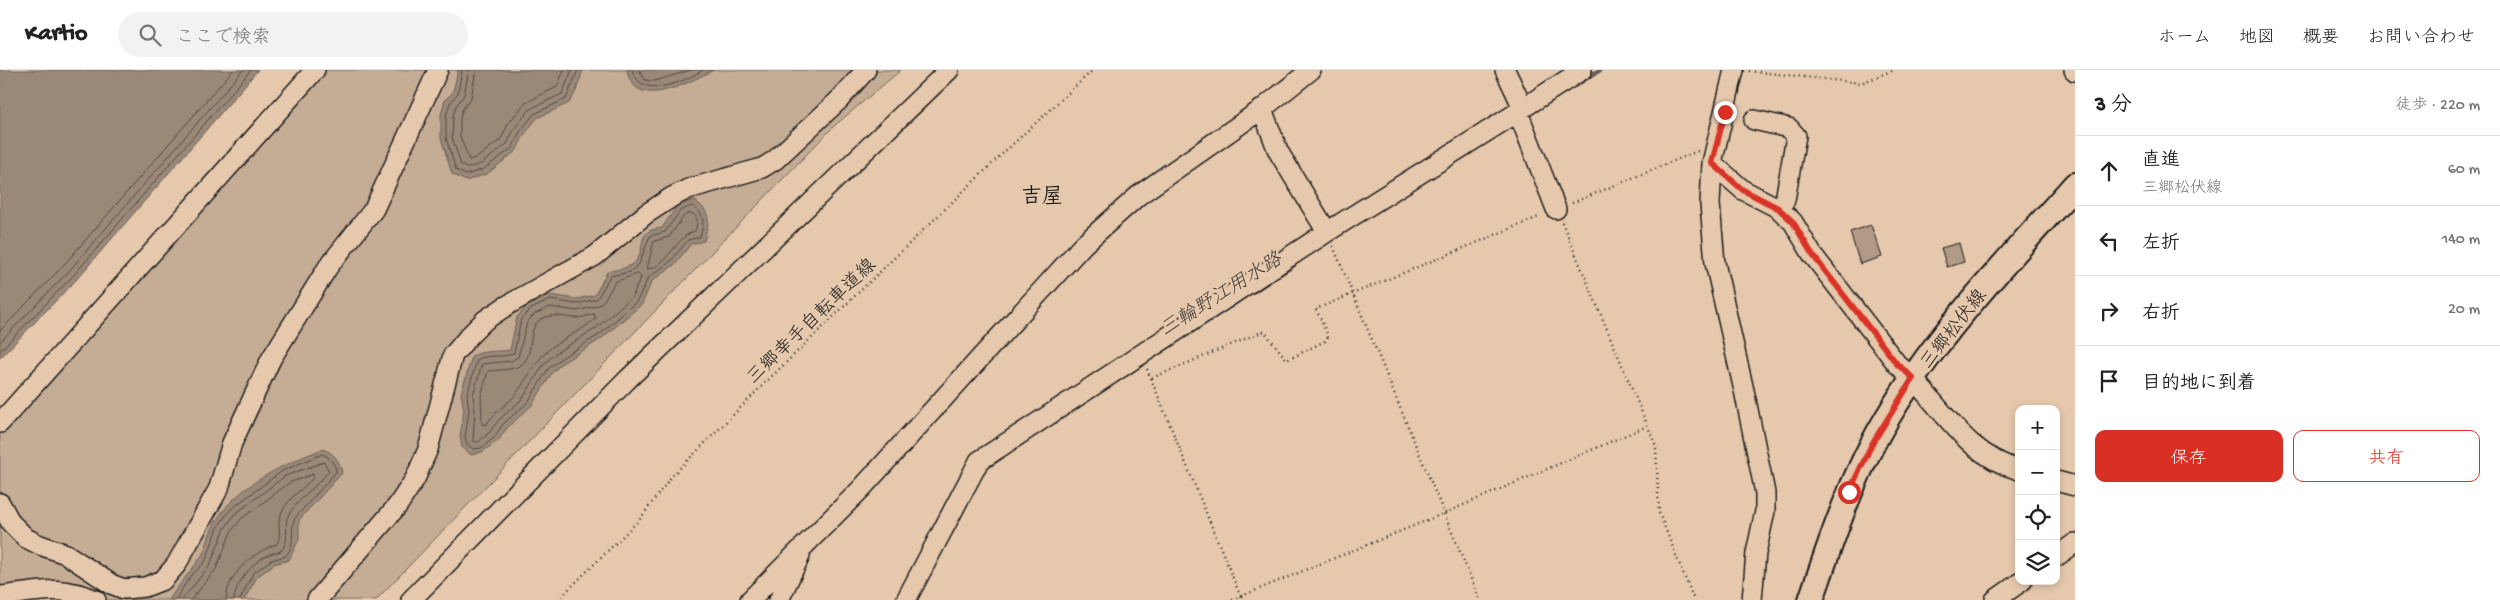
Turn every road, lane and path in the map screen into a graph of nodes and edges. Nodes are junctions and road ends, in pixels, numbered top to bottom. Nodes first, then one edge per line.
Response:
1 (315, 70) edge
2 (438, 70) edge
3 (866, 70) edge
4 (949, 70) edge
5 (1093, 70) edge
6 (1312, 70) edge
7 (1505, 70) edge
8 (1582, 70) edge
9 (1740, 70) edge
10 (1894, 70) edge
11 (1262, 109) junction
12 (1520, 109) junction
13 (1754, 120) dead end
14 (1714, 154) junction
15 (2075, 185) edge
16 (1778, 208) junction
17 (1556, 210) junction
18 (1327, 232) junction
19 (1352, 292) junction
20 (1140, 354) junction
21 (1152, 378) junction
22 (1913, 378) junction
23 (0, 423) edge
24 (1647, 426) junction
25 (2015, 468) edge
26 (2060, 482) edge
27 (2075, 486) edge
28 (0, 503) edge
29 (1445, 513) junction
30 (2075, 543) edge
31 (804, 546) junction
32 (2060, 553) edge
33 (102, 578) junction
34 (2016, 585) edge
35 (0, 596) edge
36 (1241, 598) edge
37 (1758, 598) edge
38 (94, 599) edge
39 (317, 600) edge
40 (411, 600) edge
41 (558, 600) edge
42 (750, 600) edge
43 (779, 600) edge
44 (906, 600) edge
45 (1232, 600) edge
46 (1480, 600) edge
47 (1694, 600) edge
48 (1811, 600) edge
49 (1995, 600) edge

1 - 23 street
2 - 33 street
3 - 39 street
4 - 40 street
5 - 41 path, 三郷幸手自転車道線
6 - 11 street
7 - 12 street
8 - 12 street
9 - 10 path
9 - 14 street
11 - 18 street
11 - 31 street
12 - 17 street
12 - 18 street
13 - 16 street
14 - 16 street
14 - 17 path
14 - 37 street
15 - 22 main road, 三郷松伏線
16 - 22 street
17 - 19 path
17 - 24 path
18 - 19 path
18 - 20 street
19 - 21 path
19 - 29 path
20 - 21 path
20 - 44 street
21 - 36 path
22 - 25 street
22 - 48 main road, 三郷松伏線
24 - 29 path
24 - 47 path
26 - 27 street
28 - 33 street
29 - 36 path
29 - 46 path
30 - 32 street
31 - 42 street
31 - 43 street
33 - 38 street
34 - 49 street
35 - 38 street
36 - 45 path

